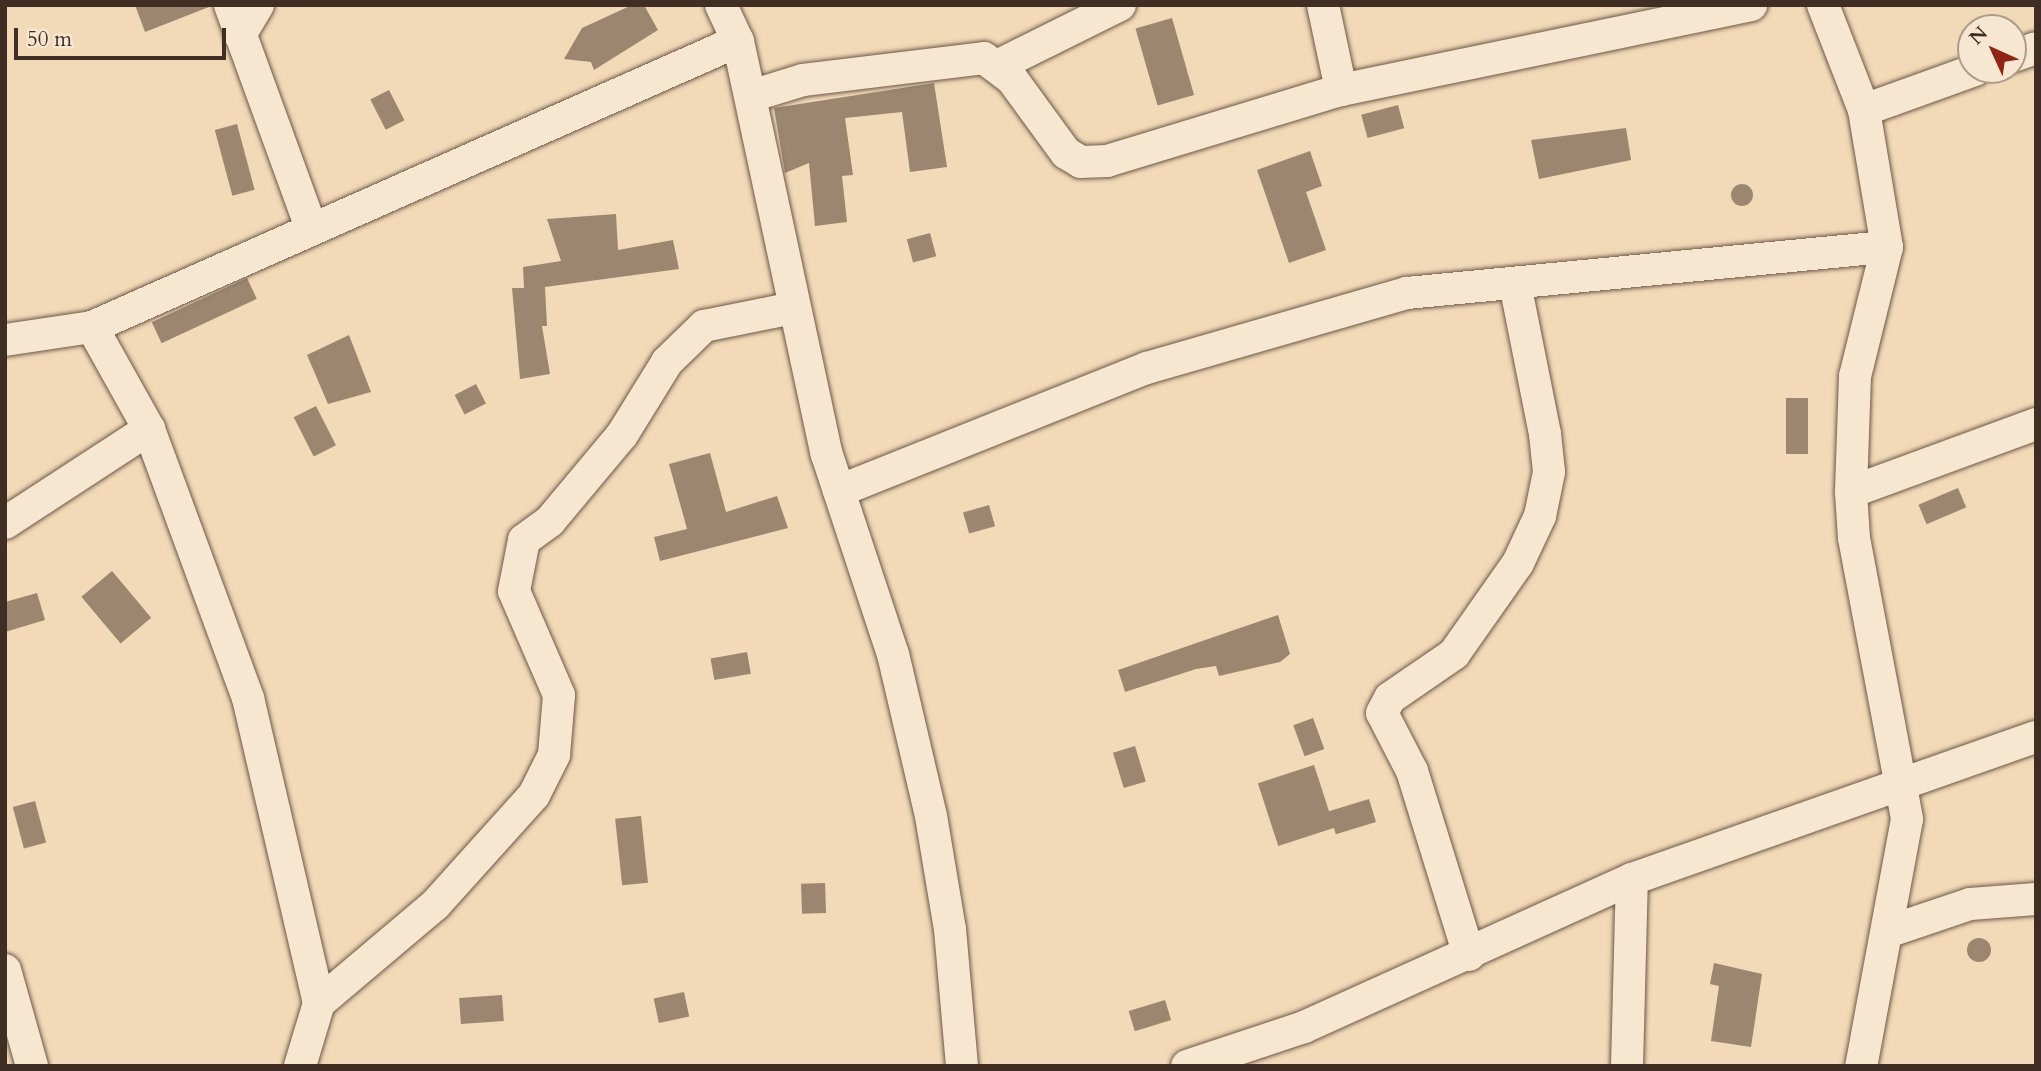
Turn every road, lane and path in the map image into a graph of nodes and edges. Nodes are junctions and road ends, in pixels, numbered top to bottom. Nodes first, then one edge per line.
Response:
1 (230, 5) edge
2 (258, 5) edge
3 (722, 5) edge
4 (1120, 5) edge
5 (1323, 5) edge
6 (1751, 5) edge
7 (1823, 5) edge
8 (240, 35) junction
9 (738, 41) junction
10 (999, 65) junction
11 (1957, 76) edge
12 (1341, 90) junction
13 (751, 96) junction
14 (1864, 110) junction
15 (312, 230) junction
16 (1887, 247) junction
17 (1515, 284) junction
18 (793, 308) junction
19 (92, 327) junction
20 (5, 341) edge
21 (2036, 424) edge
22 (149, 429) junction
23 (839, 491) junction
24 (1851, 492) junction
25 (5, 523) edge
26 (2036, 737) edge
27 (1901, 786) junction
28 (1632, 879) junction
29 (2036, 899) edge
30 (1887, 932) junction
31 (1469, 955) junction
32 (5, 970) edge
33 (319, 1003) junction
34 (32, 1066) edge
35 (299, 1066) edge
36 (962, 1066) edge
37 (1187, 1066) edge
38 (1627, 1066) edge
39 (1861, 1066) edge

1 - 8 street
2 - 8 street
3 - 9 street
4 - 10 street
5 - 12 street
6 - 12 street
7 - 14 street
8 - 15 street
9 - 13 street
9 - 15 street
10 - 12 street
10 - 13 street
11 - 14 street
13 - 18 street
14 - 16 street
15 - 19 street
16 - 17 street
16 - 24 street
17 - 23 street
17 - 31 street
18 - 23 street
18 - 33 street
19 - 20 street
19 - 22 street
21 - 24 street
22 - 25 street
22 - 33 street
23 - 36 street
24 - 27 street
26 - 27 street
27 - 28 street
27 - 30 street
28 - 31 street
28 - 38 street
29 - 30 street
30 - 39 street
31 - 37 street
32 - 34 street
33 - 35 street

